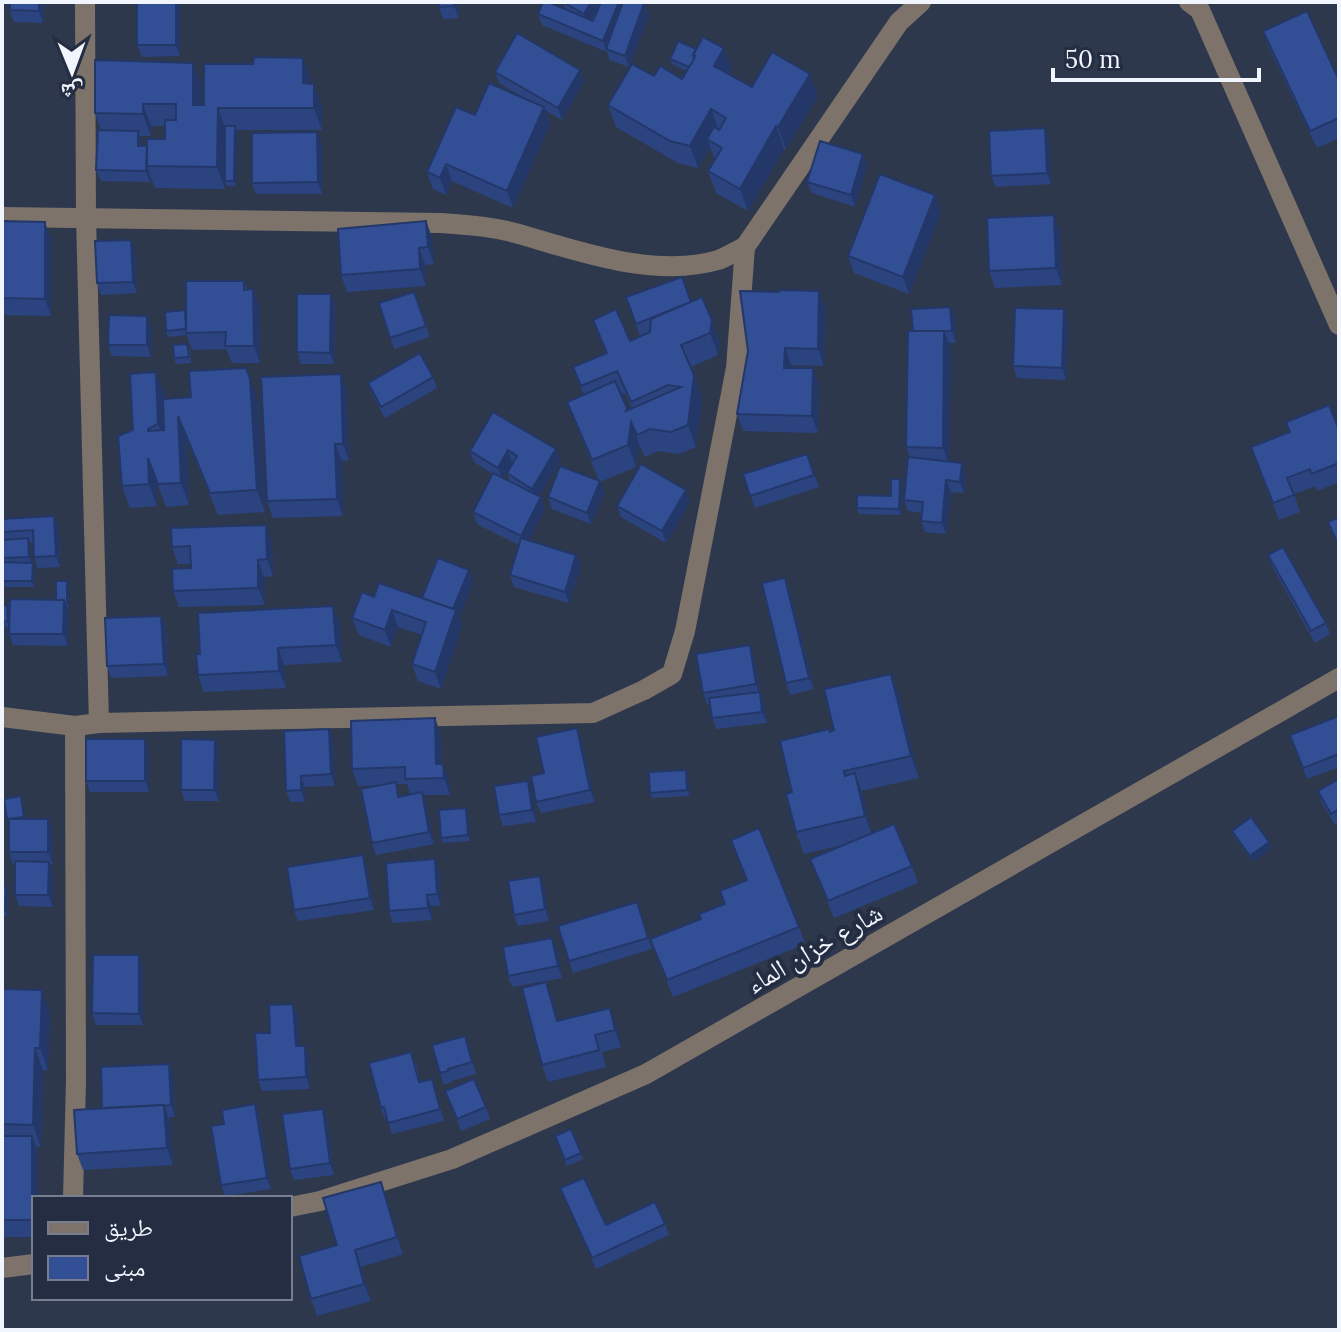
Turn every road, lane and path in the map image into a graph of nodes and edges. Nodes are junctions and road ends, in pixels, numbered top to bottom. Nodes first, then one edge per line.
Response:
1 (85, 2) edge
2 (921, 2) edge
3 (1189, 2) edge
4 (2, 217) edge
5 (86, 217) junction
6 (745, 247) junction
7 (1339, 325) edge
8 (1339, 678) edge
9 (2, 717) edge
10 (99, 723) junction
11 (75, 726) junction
12 (73, 1196) edge
13 (292, 1207) edge
14 (32, 1264) edge
15 (2, 1268) edge

1 - 5 street
2 - 6 street
3 - 7 street
4 - 5 street
5 - 6 street
5 - 10 street
6 - 10 street
8 - 13 street, شارع خزان الماء
9 - 11 street
10 - 11 street
11 - 12 street
14 - 15 street

